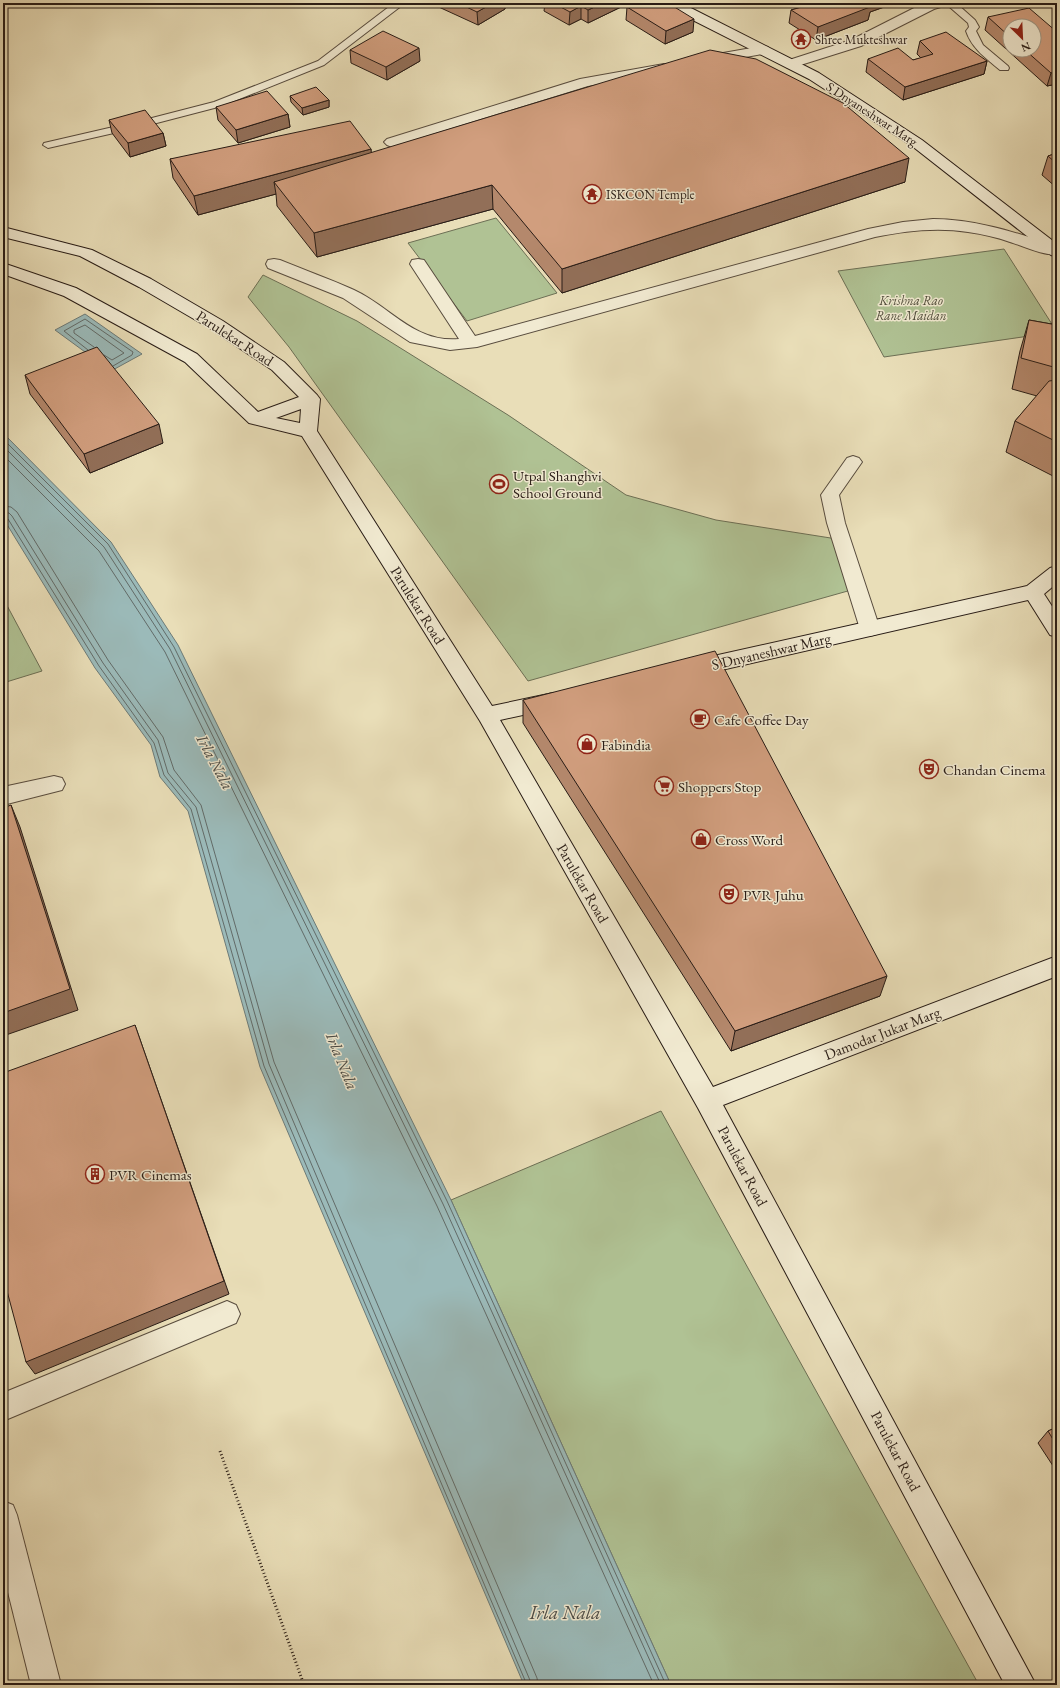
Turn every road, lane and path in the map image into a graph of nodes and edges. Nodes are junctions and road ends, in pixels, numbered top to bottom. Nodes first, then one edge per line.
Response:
1 (400, 3) edge
2 (670, 3) edge
3 (950, 3) edge
4 (931, 4) edge
5 (763, 50) junction
6 (694, 62) edge
7 (791, 64) junction
8 (678, 65) edge
9 (1004, 68) dead end
10 (392, 142) dead end
11 (48, 145) dead end
12 (5, 232) edge
13 (1056, 251) edge
14 (274, 264) dead end
15 (418, 264) dead end
16 (3, 268) edge
17 (471, 343) junction
18 (311, 399) junction
19 (255, 419) junction
20 (308, 431) junction
21 (853, 462) dead end
22 (1057, 573) edge
23 (1032, 592) junction
24 (870, 629) junction
25 (1057, 630) edge
26 (671, 674) edge
27 (571, 696) edge
28 (487, 715) junction
29 (54, 784) dead end
30 (3, 796) edge
31 (1057, 966) edge
32 (707, 1100) junction
33 (226, 1314) dead end
34 (3, 1406) edge
35 (220, 1451) dead end
36 (3, 1515) edge
37 (46, 1685) edge
38 (304, 1685) edge
39 (1021, 1685) edge

1 - 11 lane
2 - 5 street, S Dnyaneshwar Marg
3 - 9 lane
4 - 7 street
5 - 6 street
5 - 7 street, S Dnyaneshwar Marg
7 - 13 street, S Dnyaneshwar Marg
8 - 10 street
12 - 18 street, Parulekar Road
13 - 17 street
14 - 17 street
15 - 17 street
16 - 19 street
18 - 19 street
18 - 20 street
19 - 20 street
20 - 28 street, Parulekar Road
21 - 24 street
22 - 23 street, S Dnyaneshwar Marg
23 - 24 street, S Dnyaneshwar Marg
23 - 25 street
24 - 26 street, S Dnyaneshwar Marg
27 - 28 street
28 - 32 street, Parulekar Road
29 - 30 street
31 - 32 street, Damodar Jukar Marg
32 - 39 street, Parulekar Road
33 - 34 street
35 - 38 path
36 - 37 street

